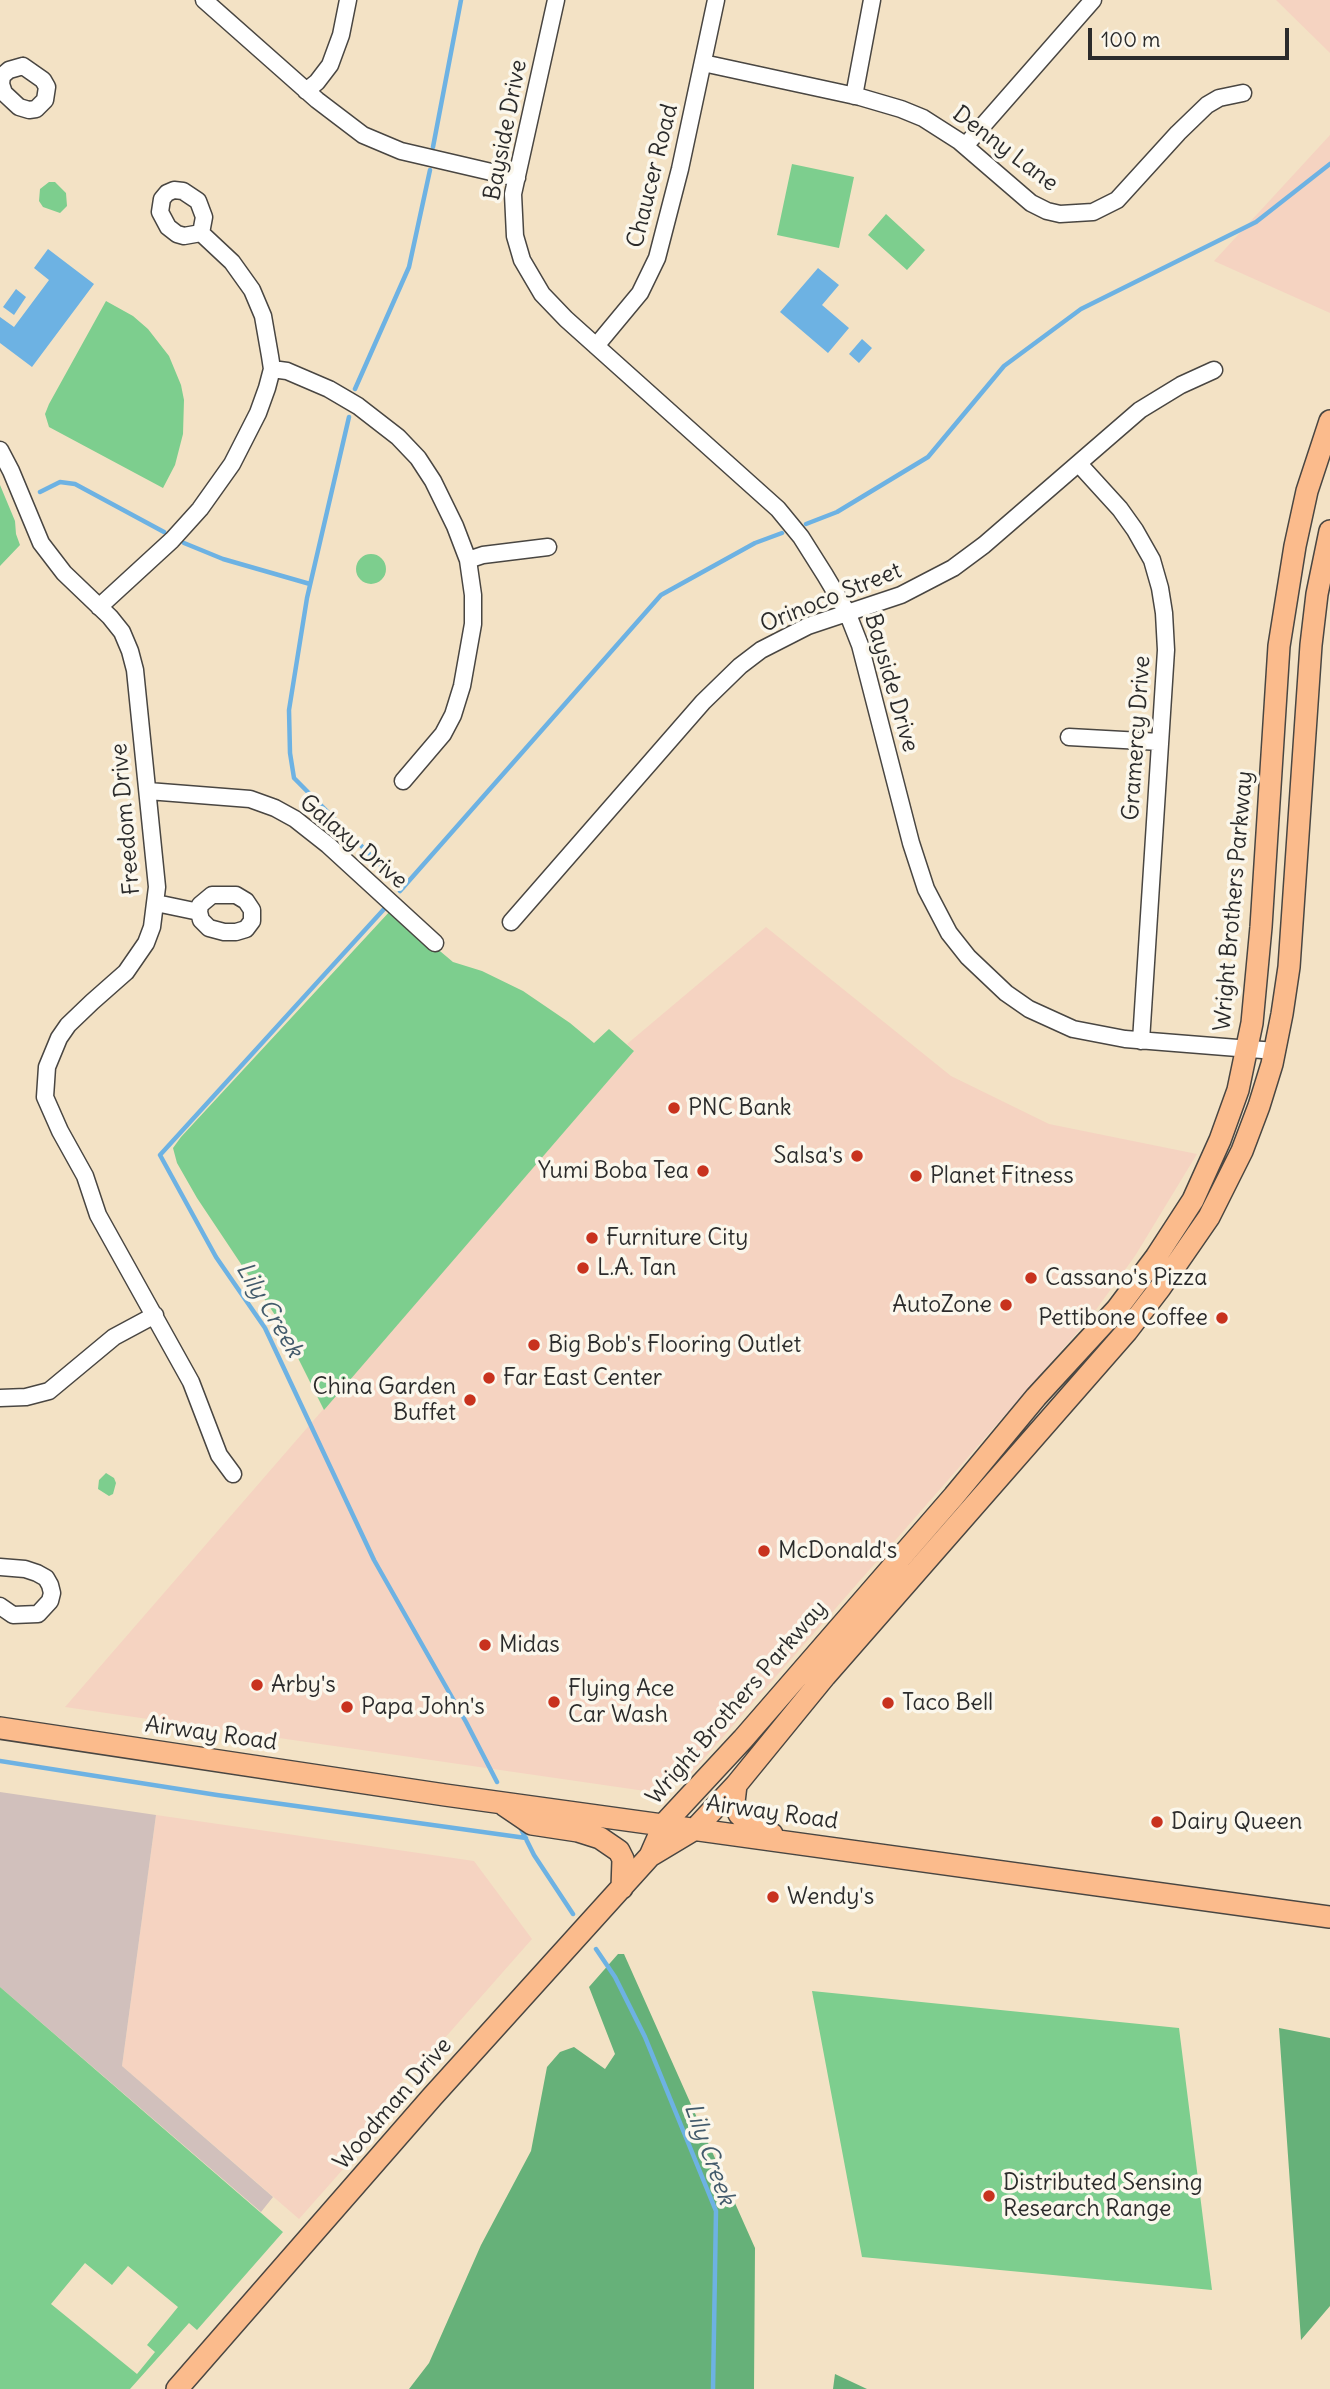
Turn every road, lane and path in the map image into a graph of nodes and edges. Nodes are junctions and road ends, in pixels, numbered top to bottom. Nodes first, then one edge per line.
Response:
1 (204, 0) edge
2 (348, 0) edge
3 (556, 0) edge
4 (716, 0) edge
5 (872, 0) edge
6 (1093, 0) edge
7 (702, 63) junction
8 (306, 91) junction
9 (1243, 93) dead end
10 (854, 96) junction
11 (965, 146) junction
12 (517, 178) junction
13 (201, 233) dead end
14 (596, 346) junction
15 (272, 369) junction
16 (1214, 370) dead end
17 (1330, 421) edge
18 (0, 450) edge
19 (1079, 464) junction
20 (1330, 531) edge
21 (548, 547) dead end
22 (468, 560) junction
23 (99, 607) junction
24 (847, 612) junction
25 (1069, 737) dead end
26 (1160, 743) junction
27 (403, 781) dead end
28 (148, 791) junction
29 (156, 903) junction
30 (199, 912) dead end
31 (511, 922) dead end
32 (435, 943) dead end
33 (1141, 1041) junction
34 (1247, 1049) junction
35 (1275, 1051) junction
36 (155, 1315) junction
37 (0, 1398) edge
38 (233, 1474) dead end
39 (0, 1567) edge
40 (0, 1606) edge
41 (0, 1728) edge
42 (736, 1785) junction
43 (499, 1802) junction
44 (681, 1827) junction
45 (790, 1842) junction
46 (650, 1856) junction
47 (622, 1888) junction
48 (1330, 1917) edge
49 (177, 2389) edge

1 - 8 street
2 - 8 street
3 - 12 street, Bayside Drive
4 - 7 street, Chaucer Road
5 - 10 street
6 - 11 street
7 - 10 street, Denny Lane
7 - 14 street, Chaucer Road
8 - 12 street
9 - 11 street, Denny Lane
10 - 11 street, Denny Lane
12 - 14 street, Bayside Drive
13 - 15 street
14 - 24 street, Bayside Drive
15 - 22 street
15 - 23 street
16 - 19 street, Orinoco Street
17 - 34 main road, Wright Brothers Parkway
18 - 23 street, Freedom Drive
19 - 24 street, Orinoco Street
19 - 26 street, Gramercy Drive
20 - 35 main road, Wright Brothers Parkway
21 - 22 street
22 - 27 street
23 - 28 street, Freedom Drive
24 - 31 street, Orinoco Street
24 - 33 street, Bayside Drive
25 - 26 street
26 - 33 street, Gramercy Drive
28 - 29 street, Freedom Drive
28 - 32 street, Galaxy Drive
29 - 30 street
29 - 36 street, Freedom Drive
33 - 34 street, Bayside Drive
34 - 35 street, Bayside Drive
34 - 44 main road, Wright Brothers Parkway
35 - 42 main road, Wright Brothers Parkway
36 - 37 street
36 - 38 street
39 - 40 street
41 - 43 main road, Airway Road
42 - 44 main road, Wright Brothers Parkway
42 - 45 main road
43 - 44 main road, Airway Road
43 - 47 main road
44 - 45 main road, Airway Road
44 - 46 main road, Wright Brothers Parkway
44 - 46 main road, Wright Brothers Parkway
45 - 48 main road, Airway Road
46 - 47 main road, Woodman Drive
47 - 49 main road, Woodman Drive

